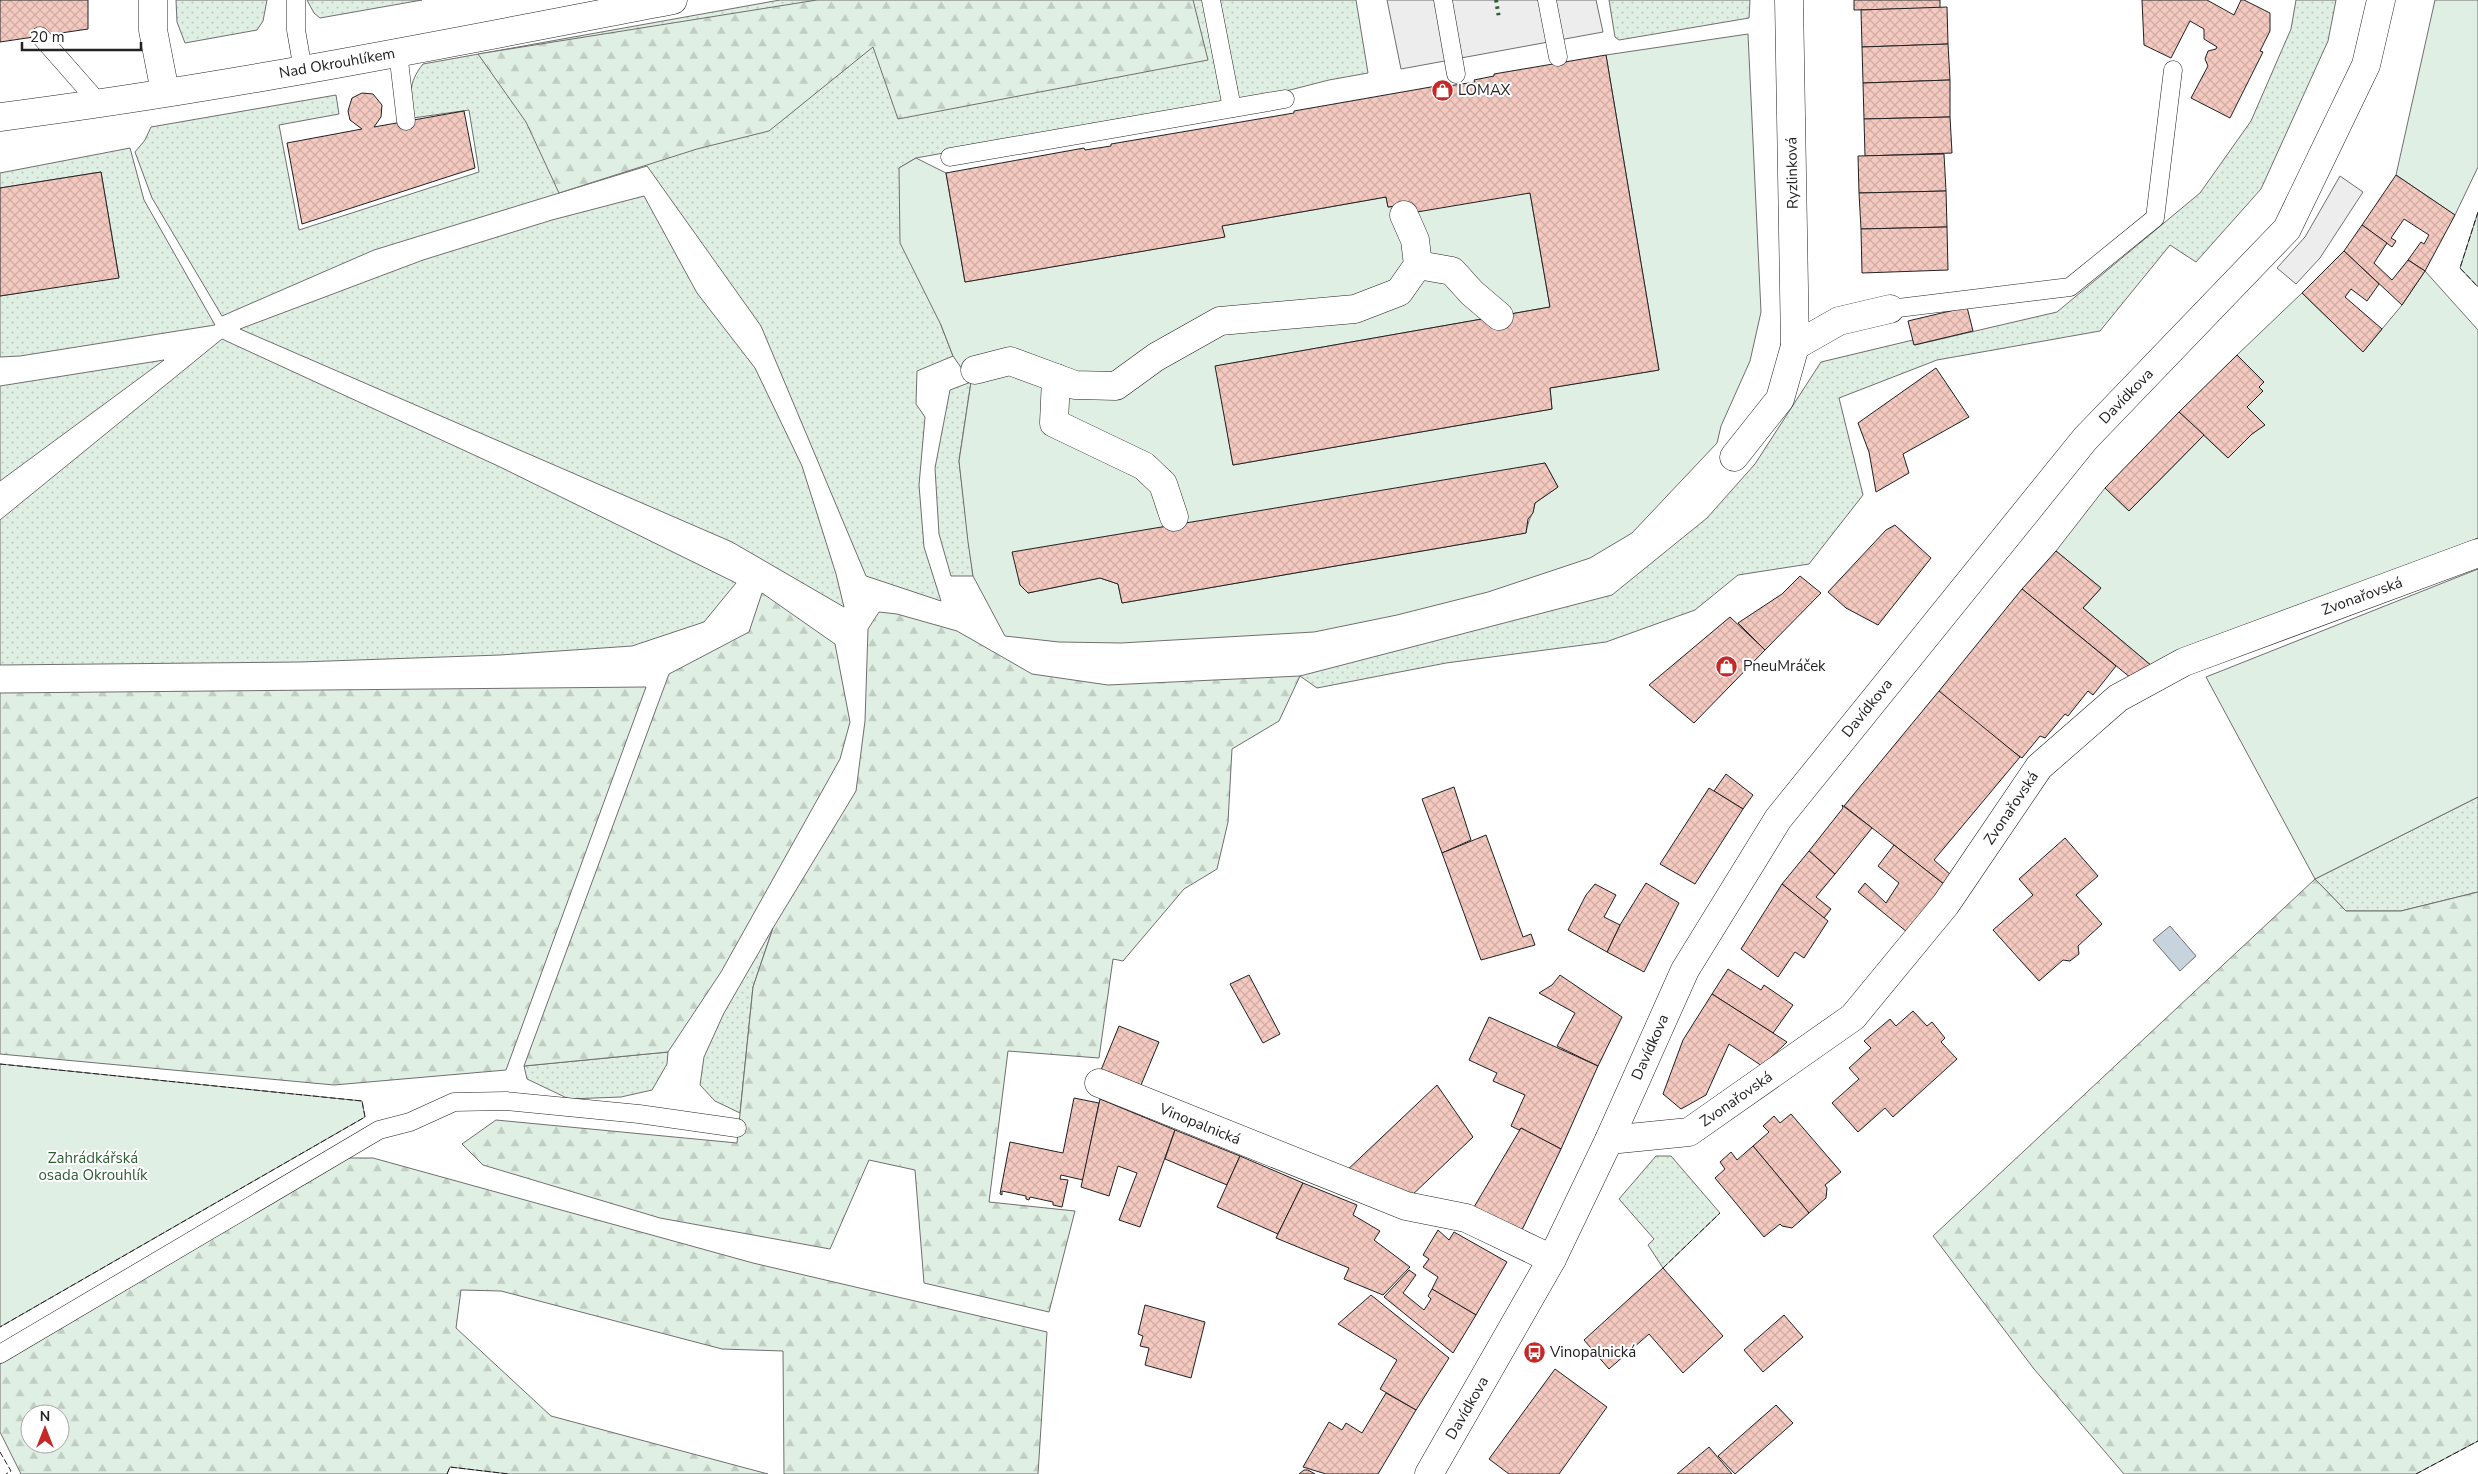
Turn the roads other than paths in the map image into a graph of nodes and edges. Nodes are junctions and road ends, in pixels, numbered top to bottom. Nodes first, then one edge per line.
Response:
1 (153, 0) edge
2 (296, 0) edge
3 (673, 0) edge
4 (1211, 0) edge
5 (1443, 0) edge
6 (1547, 0) edge
7 (1789, 0) edge
8 (2381, 0) edge
9 (40, 36) dead end
10 (398, 52) junction
11 (1558, 57) dead end
12 (303, 70) junction
13 (2173, 70) dead end
14 (1456, 74) dead end
15 (165, 92) junction
16 (1285, 99) dead end
17 (99, 104) junction
18 (1232, 108) junction
19 (0, 117) edge
20 (406, 121) dead end
21 (950, 157) dead end
22 (1404, 215) dead end
23 (1418, 265) junction
24 (1890, 309) joint
25 (1499, 316) dead end
26 (1796, 346) junction
27 (975, 370) dead end
28 (1056, 378) junction
29 (1734, 457) dead end
30 (1174, 517) dead end
31 (2478, 553) edge
32 (1099, 1083) dead end
33 (737, 1128) dead end
34 (1609, 1140) junction
35 (1552, 1259) junction
36 (0, 1354) edge
37 (1430, 1474) edge

1 - 15 street
2 - 12 lane
3 - 10 street, Nad Okrouhlíkem
4 - 18 lane
5 - 14 lane
6 - 11 lane
7 - 26 street, Ryzlinková
8 - 34 street, Davídkova
9 - 17 lane
10 - 12 street, Nad Okrouhlíkem
10 - 20 lane
12 - 15 street, Nad Okrouhlíkem
13 - 24 lane
15 - 17 street, Nad Okrouhlíkem
16 - 18 lane
17 - 19 street, Nad Okrouhlíkem
18 - 21 lane
22 - 23 street
23 - 25 street
23 - 28 street
24 - 26 street
26 - 29 street, Ryzlinková
27 - 28 street
28 - 30 street
31 - 34 street, Zvonařovská
32 - 35 street, Vinopalnická
33 - 36 lane
34 - 35 street, Davídkova
35 - 37 street, Davídkova

